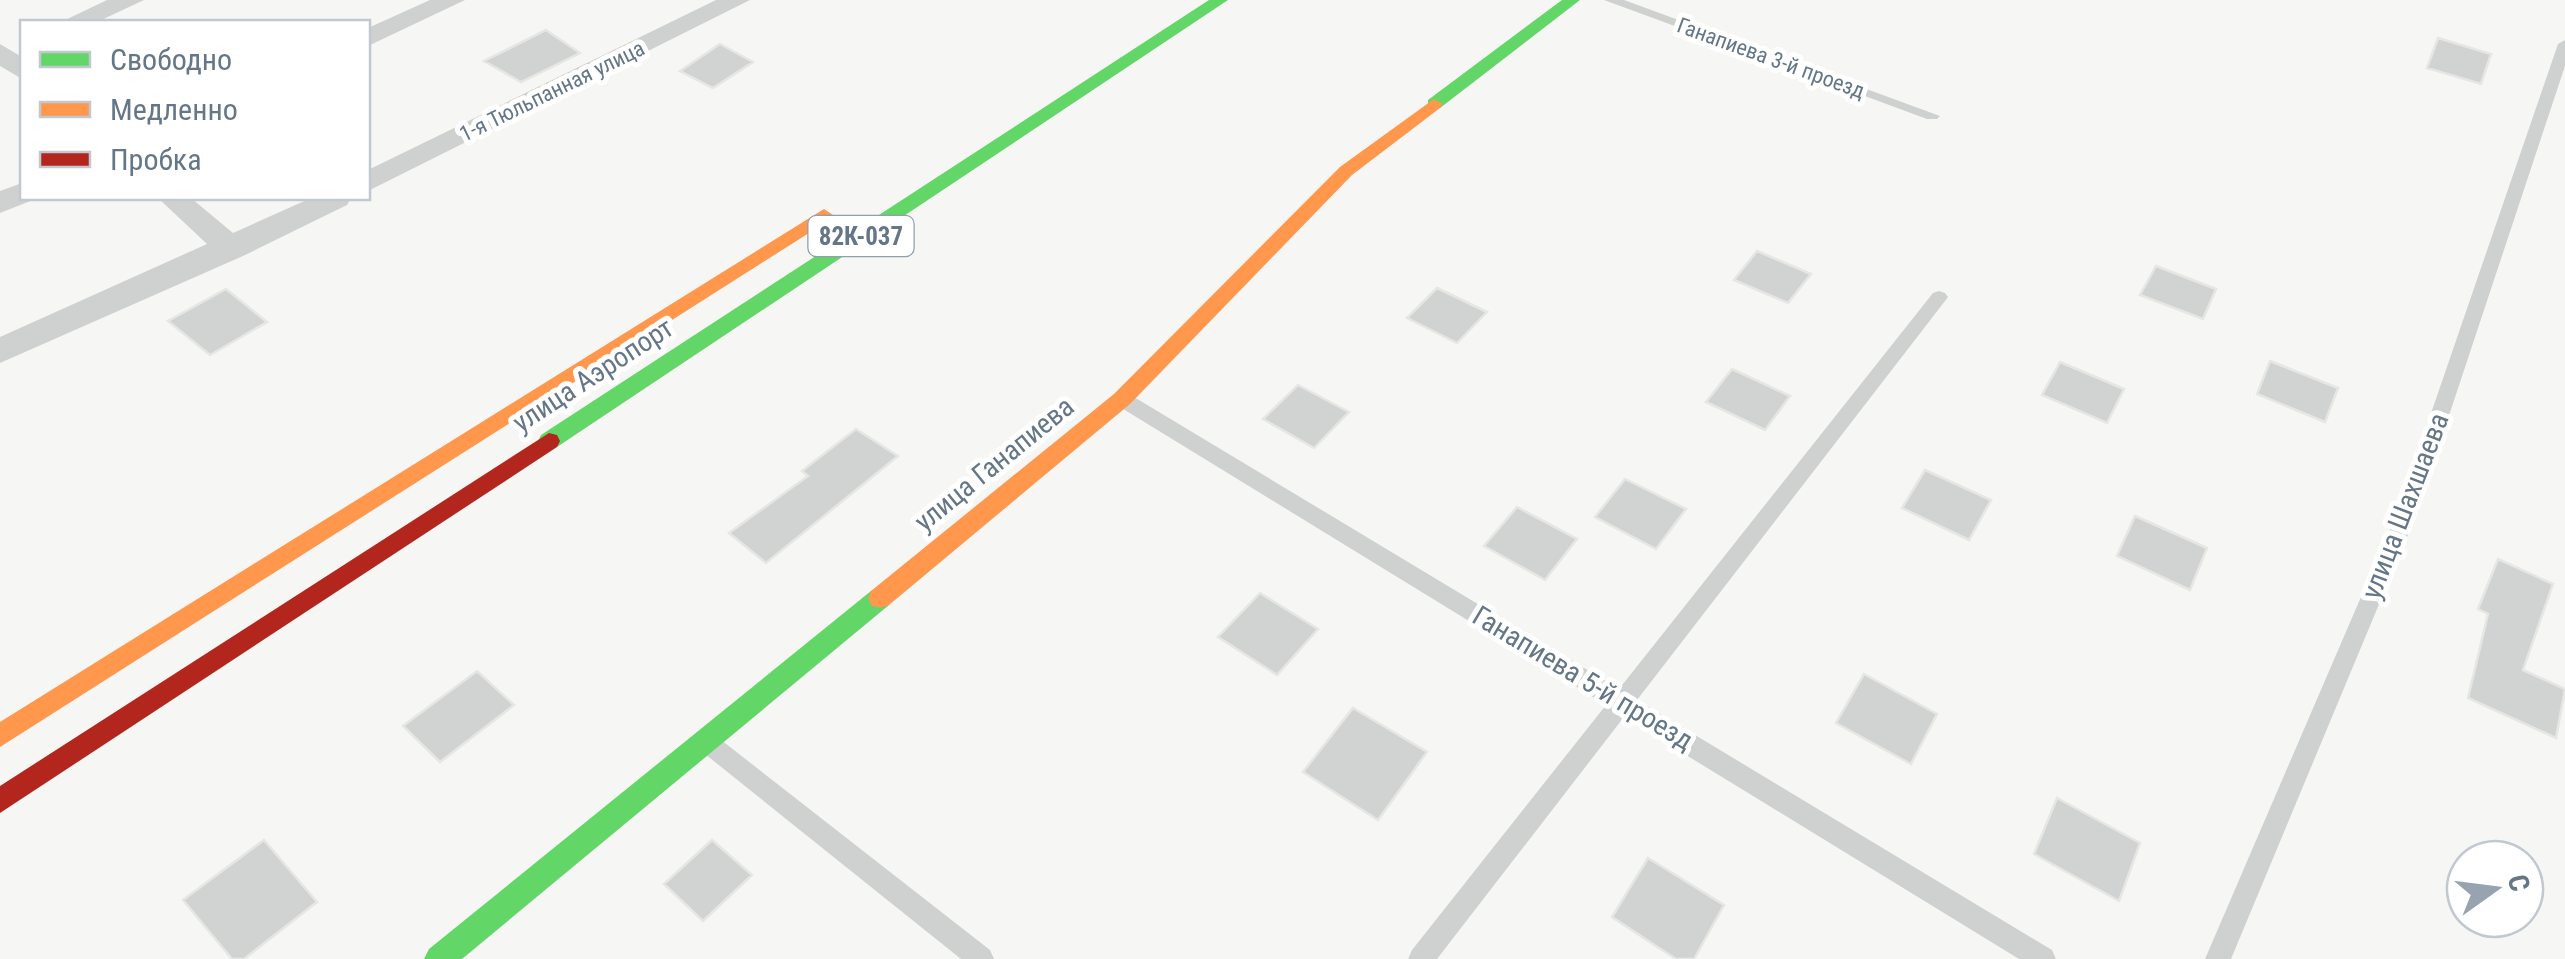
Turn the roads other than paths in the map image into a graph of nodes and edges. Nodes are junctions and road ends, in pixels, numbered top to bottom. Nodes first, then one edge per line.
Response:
1 (131, 0) edge
2 (452, 0) edge
3 (737, 0) edge
4 (1220, 0) edge
5 (1572, 0) edge
6 (1611, 0) edge
7 (79, 20) edge
8 (370, 37) edge
9 (2565, 44) edge
10 (0, 52) edge
11 (20, 69) edge
12 (1932, 116) dead end
13 (370, 181) edge
14 (175, 200) edge
15 (332, 200) edge
16 (841, 204) dead end
17 (232, 249) junction
18 (1939, 298) dead end
19 (0, 351) edge
20 (1122, 399) junction
21 (1623, 703) junction
22 (0, 736) edge
23 (704, 740) junction
24 (0, 801) edge
25 (438, 959) edge
26 (981, 959) edge
27 (1421, 959) edge
28 (2043, 959) edge
29 (2218, 959) edge

1 - 7 street
2 - 8 street
3 - 13 street, 1-я Тюльпанная улица
4 - 24 main road, улица Аэропорт / 82К-037
5 - 20 main road, улица Ганапиева
6 - 12 lane, Ганапиева 3-й проезд
9 - 29 lane, улица Шахшаева
10 - 11 street
14 - 17 street
15 - 17 street
16 - 22 main road, улица Аэропорт
17 - 19 street
18 - 21 lane
20 - 21 lane, Ганапиева 5-й проезд
20 - 23 main road, улица Ганапиева
21 - 27 lane
21 - 28 lane, Ганапиева 5-й проезд
23 - 25 main road, улица Ганапиева
23 - 26 lane

